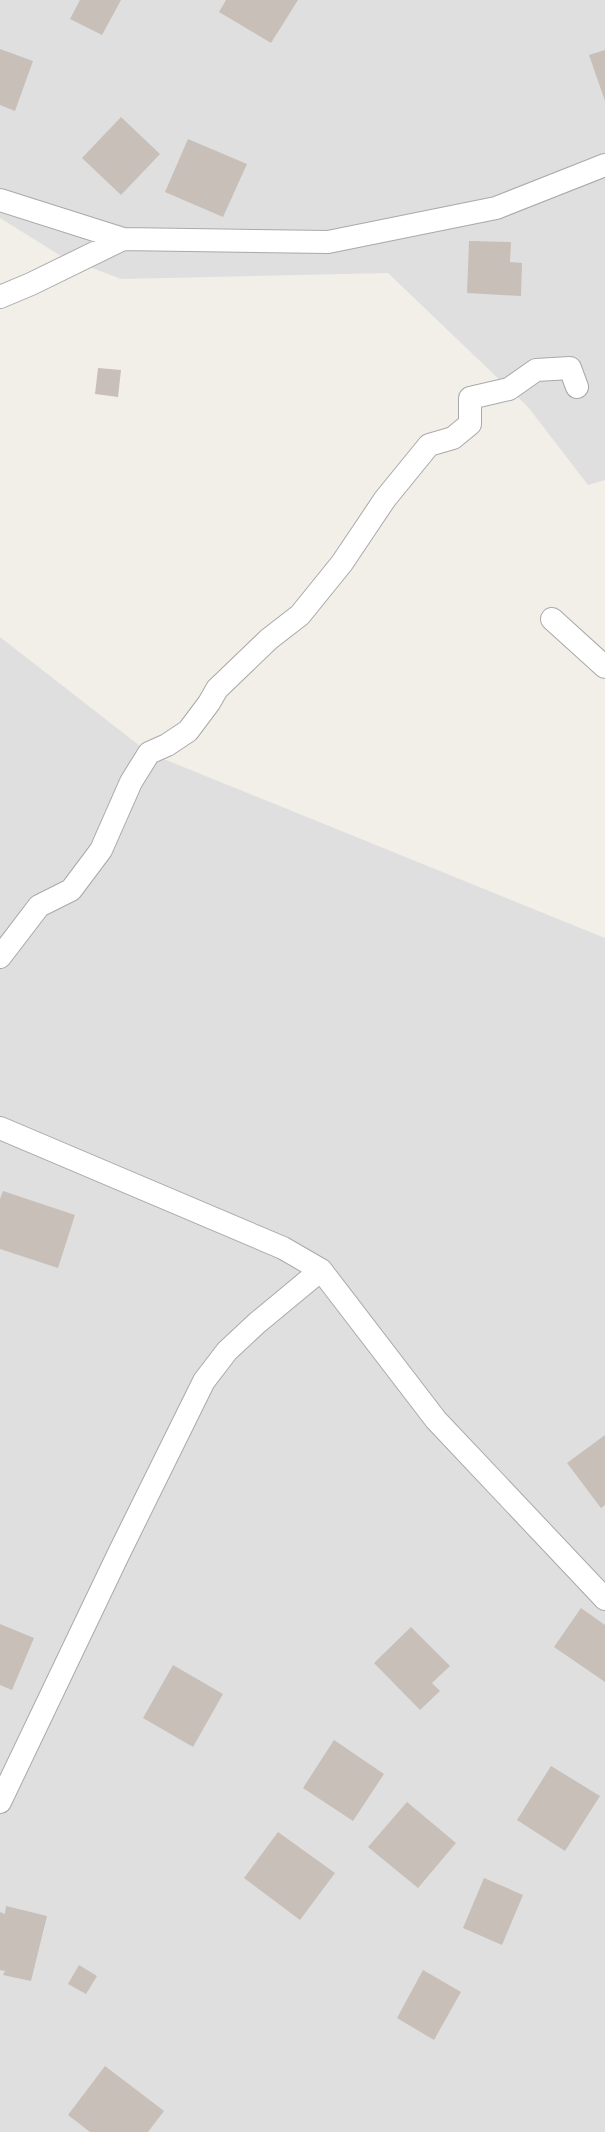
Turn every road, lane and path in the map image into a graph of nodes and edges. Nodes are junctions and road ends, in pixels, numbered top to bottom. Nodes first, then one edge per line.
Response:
1 (605, 165) edge
2 (0, 200) edge
3 (123, 239) junction
4 (0, 297) edge
5 (577, 387) dead end
6 (552, 619) dead end
7 (605, 667) edge
8 (0, 957) edge
9 (0, 1128) edge
10 (321, 1270) junction
11 (605, 1599) edge
12 (0, 1802) edge

1 - 3 street
2 - 3 street
3 - 4 street
5 - 8 street
6 - 7 street
9 - 10 street
10 - 11 street
10 - 12 street

